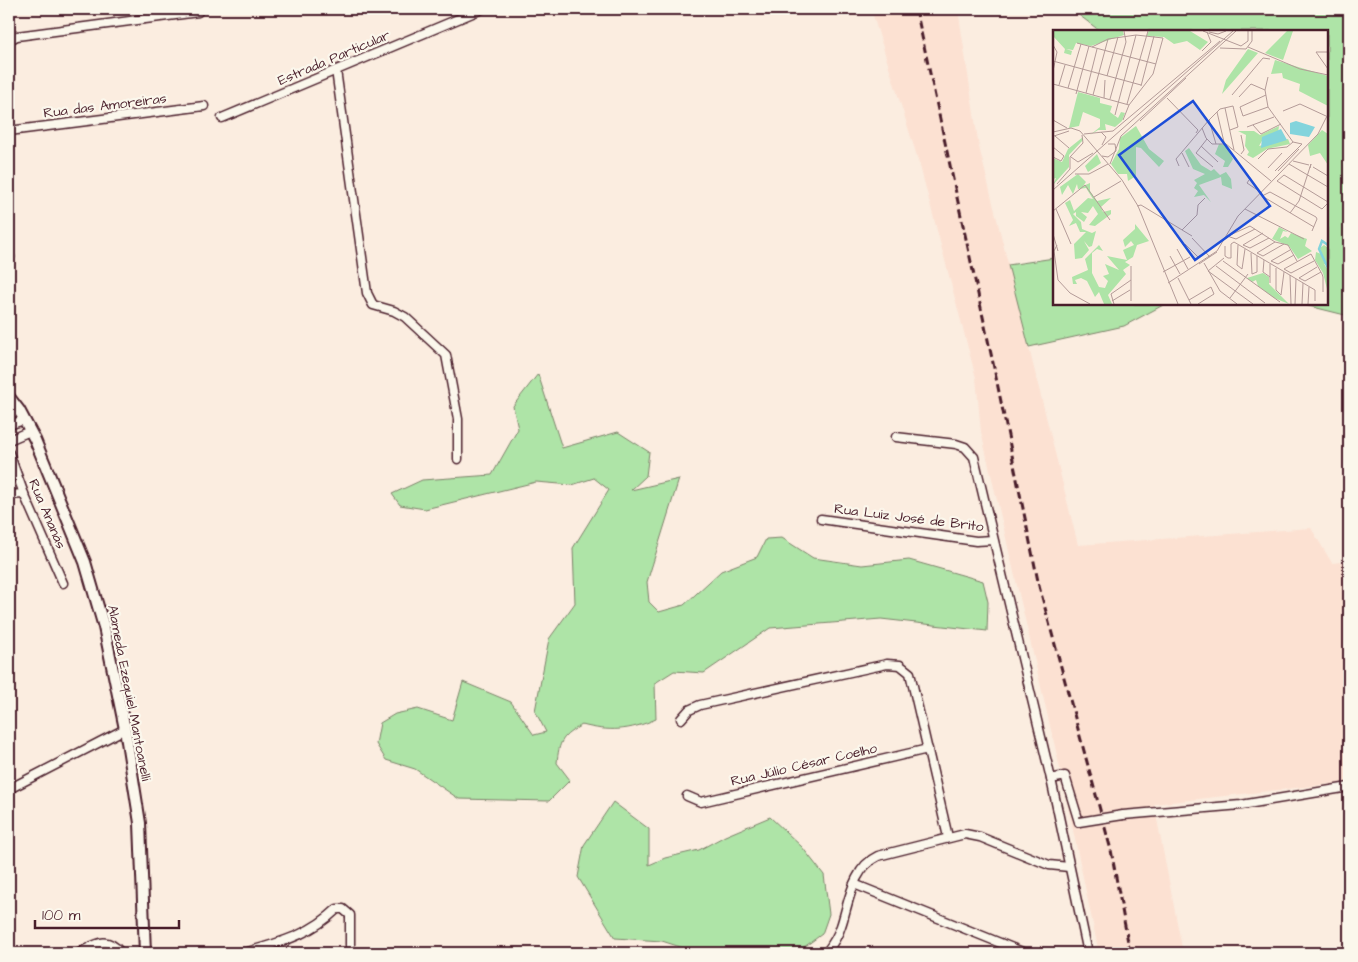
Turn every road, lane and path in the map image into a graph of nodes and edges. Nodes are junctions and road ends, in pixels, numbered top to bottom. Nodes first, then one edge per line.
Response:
1 (482, 9) edge
2 (198, 12) dead end
3 (9, 40) edge
4 (336, 70) junction
5 (204, 106) dead end
6 (222, 118) dead end
7 (9, 131) edge
8 (9, 398) edge
9 (14, 412) edge
10 (24, 420) junction
11 (9, 425) edge
12 (30, 431) junction
13 (896, 437) dead end
14 (9, 440) edge
15 (9, 453) edge
16 (458, 459) dead end
17 (24, 494) junction
18 (9, 495) edge
19 (821, 519) dead end
20 (993, 540) junction
21 (63, 583) dead end
22 (681, 719) dead end
23 (126, 729) junction
24 (928, 748) junction
25 (1051, 778) junction
26 (1349, 787) edge
27 (9, 789) edge
28 (687, 796) dead end
29 (948, 837) junction
30 (1069, 867) junction
31 (854, 884) junction
32 (350, 945) dead end
33 (80, 953) edge
34 (121, 953) edge
35 (145, 953) edge
36 (244, 953) edge
37 (826, 953) edge
38 (1025, 953) edge
39 (1088, 953) edge

1 - 4 street, Estrada Particular
2 - 3 street
4 - 6 street, Estrada Particular
4 - 16 street
5 - 7 street, Rua das Amoreiras
8 - 9 main road, Alameda Ezequiel Mantoanelli
9 - 10 main road, Alameda Ezequiel Mantoanelli
10 - 11 street
10 - 12 main road, Alameda Ezequiel Mantoanelli
12 - 14 street
12 - 23 main road, Alameda Ezequiel Mantoanelli
13 - 20 street
15 - 17 street, Rua Ananás
17 - 18 street
17 - 21 street, Rua Ananás
19 - 20 street, Rua Luiz José de Brito
20 - 25 street
22 - 24 street
23 - 27 street
23 - 35 main road, Alameda Ezequiel Mantoanelli
24 - 28 street, Rua Júlio César Coelho
24 - 29 street
25 - 26 street, bridge
25 - 30 street
29 - 30 street
29 - 31 street
30 - 39 street
31 - 37 street
31 - 38 street
32 - 36 street
33 - 34 street

